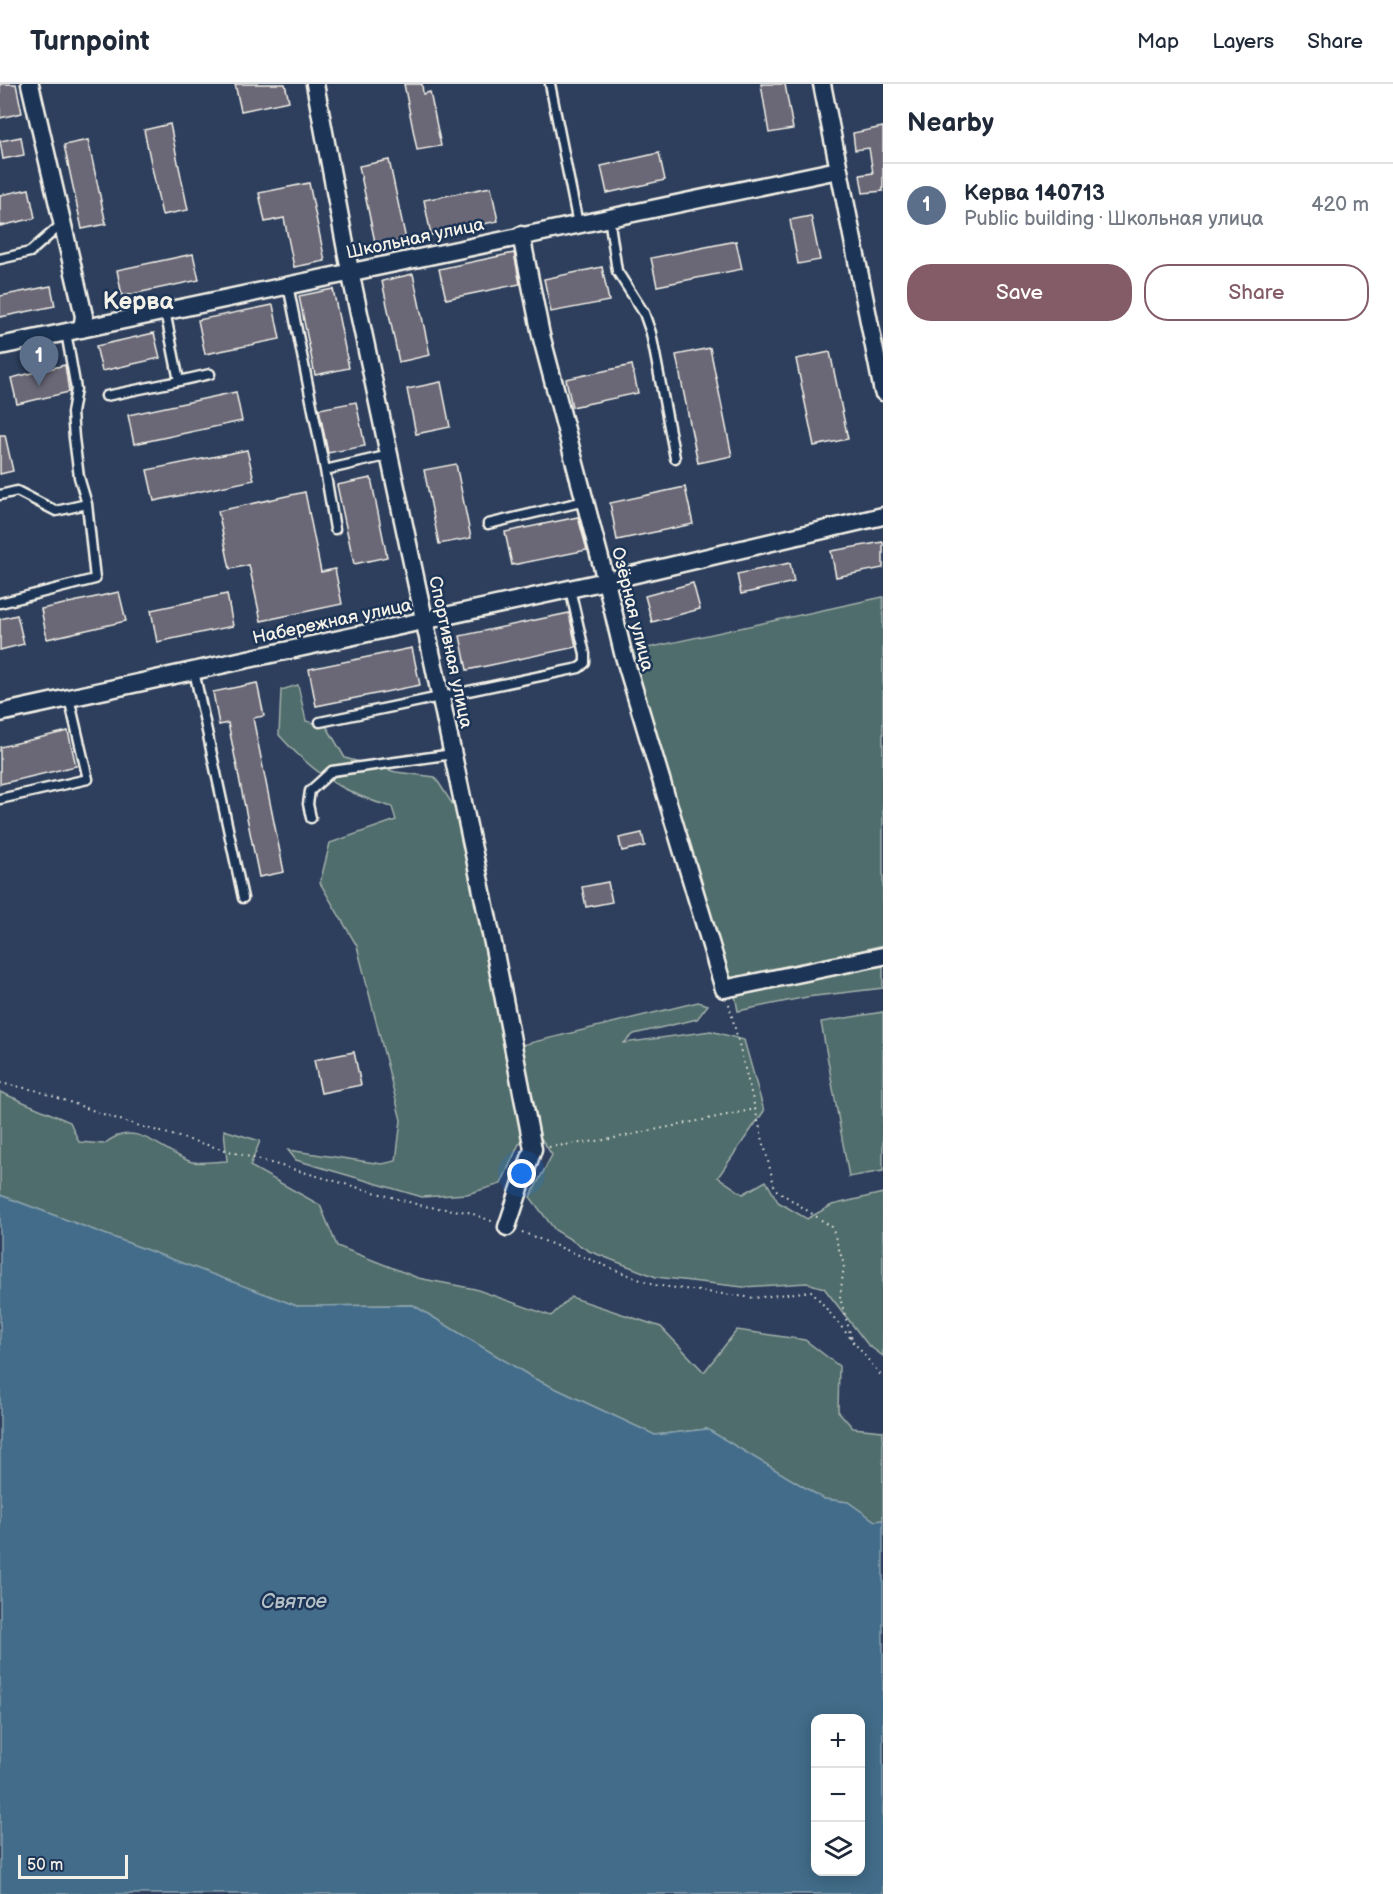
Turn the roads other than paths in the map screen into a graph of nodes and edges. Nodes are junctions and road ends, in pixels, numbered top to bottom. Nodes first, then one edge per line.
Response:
1 (30, 84) edge
2 (315, 84) edge
3 (550, 84) edge
4 (822, 84) edge
5 (838, 170) junction
6 (609, 217) junction
7 (62, 224) junction
8 (578, 224) junction
9 (521, 235) junction
10 (0, 260) edge
11 (350, 271) junction
12 (288, 285) junction
13 (165, 311) junction
14 (74, 330) junction
15 (0, 346) edge
16 (210, 374) dead end
17 (179, 381) junction
18 (883, 392) edge
19 (106, 396) dead end
20 (390, 455) junction
21 (675, 458) dead end
22 (324, 470) junction
23 (0, 495) edge
24 (585, 501) junction
25 (87, 504) junction
26 (883, 516) edge
27 (488, 524) dead end
28 (335, 529) dead end
29 (606, 581) junction
30 (570, 589) junction
31 (0, 603) edge
32 (425, 621) junction
33 (194, 671) junction
34 (441, 697) junction
35 (69, 698) junction
36 (0, 712) edge
37 (320, 722) dead end
38 (453, 754) junction
39 (0, 799) edge
40 (311, 818) dead end
41 (243, 898) dead end
42 (883, 956) edge
43 (507, 1227) road end

1 - 7 street
2 - 11 street, Спортивная улица
3 - 8 lane
4 - 5 street
5 - 6 street, Школьная улица
5 - 18 street
6 - 8 street, Школьная улица
6 - 21 lane
7 - 10 lane
7 - 14 street
8 - 9 street, Школьная улица
9 - 11 street, Школьная улица
9 - 24 street, Озёрная улица
11 - 12 street, Школьная улица
11 - 20 street, Спортивная улица
12 - 13 street, Школьная улица
12 - 22 lane
13 - 14 street, Школьная улица
13 - 17 lane
14 - 15 street, Школьная улица
14 - 25 lane
16 - 17 lane
17 - 19 lane
20 - 22 lane
20 - 32 street, Спортивная улица
22 - 28 lane
23 - 25 lane
24 - 27 lane
24 - 29 street, Озёрная улица
25 - 31 lane
26 - 29 street, Набережная улица
29 - 30 street, Набережная улица
29 - 42 street, Озёрная улица
30 - 32 street, Набережная улица
30 - 34 lane
32 - 33 street, Набережная улица
32 - 34 street, Спортивная улица
33 - 35 street, Набережная улица
33 - 41 lane
34 - 37 lane
34 - 38 street, Спортивная улица
35 - 36 street, Набережная улица
35 - 39 lane
38 - 40 lane
38 - 43 street, Спортивная улица

